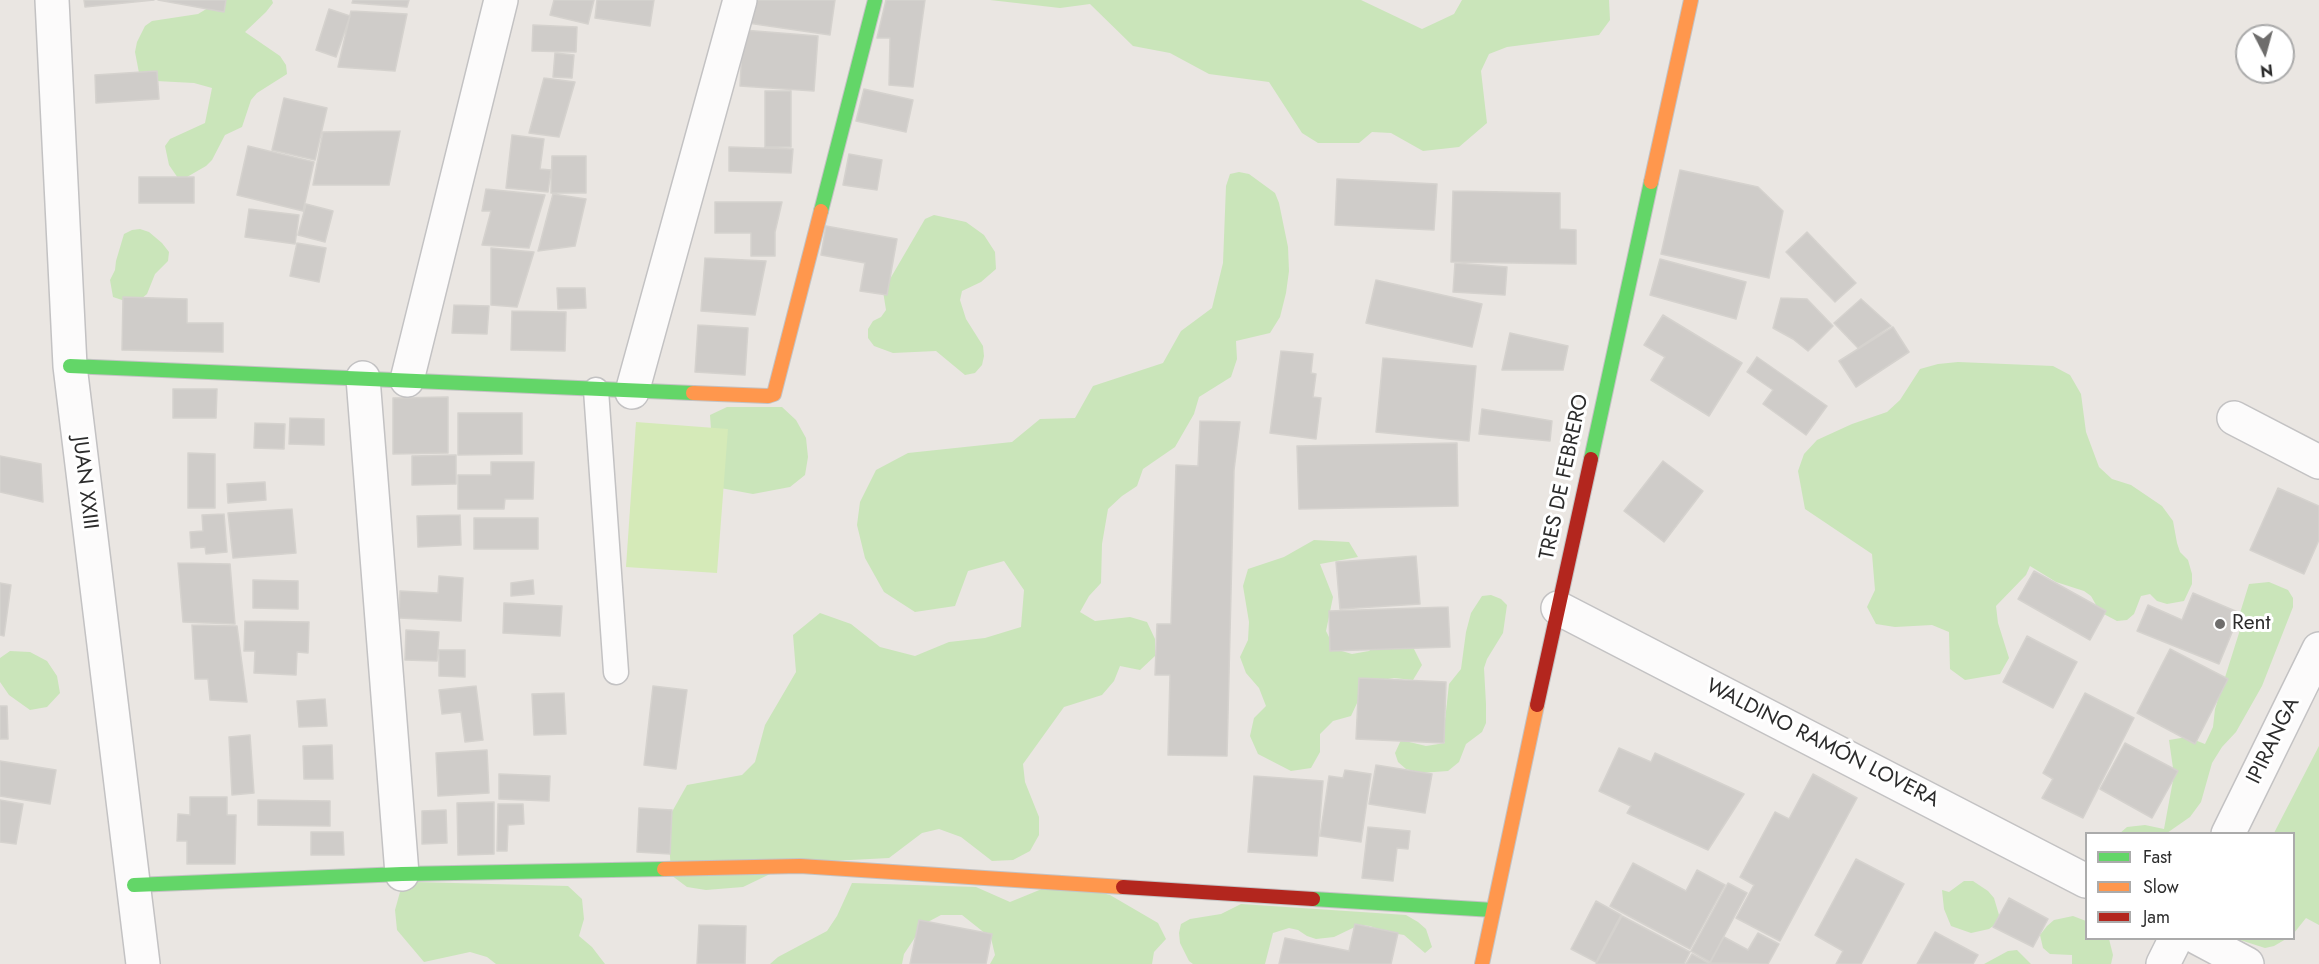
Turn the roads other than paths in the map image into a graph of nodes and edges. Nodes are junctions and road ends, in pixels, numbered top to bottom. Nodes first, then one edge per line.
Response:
1 (52, 0) edge
2 (501, 0) edge
3 (740, 0) edge
4 (875, 0) edge
5 (1691, 0) edge
6 (70, 366) junction
7 (363, 378) junction
8 (407, 380) junction
9 (596, 390) junction
10 (632, 392) junction
11 (2234, 418) dead end
12 (2319, 462) edge
13 (1558, 608) junction
14 (2319, 649) edge
15 (616, 672) dead end
16 (2229, 832) edge
17 (402, 874) junction
18 (2085, 880) edge
19 (134, 885) junction
20 (1493, 910) junction
21 (2175, 940) edge
22 (2200, 940) edge
23 (143, 964) edge
24 (1482, 964) edge
25 (2163, 964) edge
26 (2247, 964) edge

1 - 6 street, JUAN XXIII
2 - 8 street
3 - 10 street
4 - 10 street
5 - 13 street, TRES DE FEBRERO
6 - 7 street
6 - 19 street, JUAN XXIII
7 - 8 street
7 - 17 street
8 - 9 street
9 - 10 street
9 - 15 lane
11 - 12 street
13 - 18 street, WALDINO RAMÓN LOVERA
13 - 20 street, TRES DE FEBRERO
14 - 16 street, IPIRANGA
17 - 19 street
17 - 20 street
19 - 23 street, JUAN XXIII
20 - 24 street, TRES DE FEBRERO
21 - 25 street
22 - 26 street

